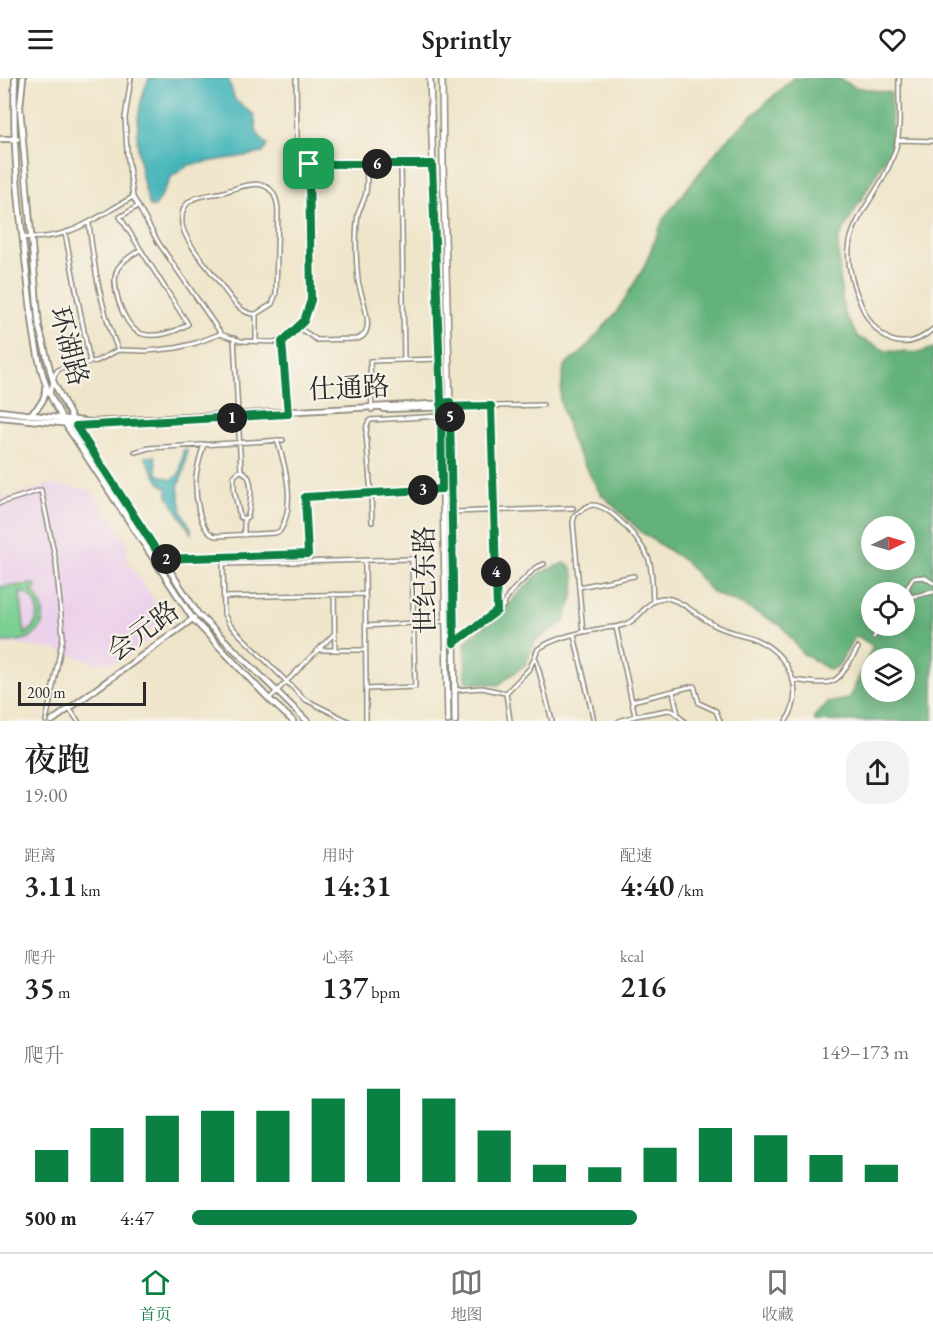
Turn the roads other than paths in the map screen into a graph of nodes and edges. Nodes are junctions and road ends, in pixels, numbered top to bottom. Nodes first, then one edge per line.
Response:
1 (15, 78) edge
2 (23, 78) edge
3 (131, 78) edge
4 (296, 78) edge
5 (430, 78) edge
6 (442, 78) edge
7 (899, 78) edge
8 (23, 138) junction
9 (0, 140) edge
10 (14, 140) junction
11 (897, 140) junction
12 (933, 141) edge
13 (309, 164) junction
14 (366, 164) junction
15 (400, 164) junction
16 (432, 164) junction
17 (442, 164) junction
18 (133, 197) junction
19 (138, 206) junction
20 (89, 224) junction
21 (65, 233) junction
22 (22, 237) junction
23 (31, 238) junction
24 (140, 250) junction
25 (256, 314) junction
26 (298, 328) junction
27 (933, 329) edge
28 (222, 335) junction
29 (234, 338) junction
30 (256, 341) junction
31 (282, 342) junction
32 (118, 350) junction
33 (439, 359) junction
34 (404, 360) junction
35 (90, 362) junction
36 (44, 379) junction
37 (53, 381) junction
38 (50, 395) junction
39 (441, 405) junction
40 (450, 405) junction
41 (543, 405) dead end
42 (491, 406) junction
43 (372, 408) junction
44 (0, 411) edge
45 (288, 413) junction
46 (29, 415) junction
47 (238, 416) junction
48 (441, 416) junction
49 (0, 417) edge
50 (65, 422) junction
51 (75, 423) junction
52 (277, 440) junction
53 (283, 440) dead end
54 (239, 442) junction
55 (204, 444) junction
56 (135, 452) dead end
57 (241, 471) junction
58 (442, 489) junction
59 (371, 494) junction
60 (0, 503) edge
61 (573, 508) dead end
62 (494, 510) junction
63 (453, 512) junction
64 (244, 519) junction
65 (372, 522) dead end
66 (244, 535) junction
67 (162, 559) junction
68 (365, 560) junction
69 (544, 564) dead end
70 (634, 576) dead end
71 (911, 582) edge
72 (933, 583) edge
73 (579, 587) junction
74 (933, 592) edge
75 (334, 594) junction
76 (365, 594) junction
77 (915, 596) edge
78 (224, 597) junction
79 (652, 602) junction
80 (497, 611) junction
81 (198, 615) junction
82 (193, 619) junction
83 (446, 621) junction
84 (413, 623) junction
85 (366, 626) junction
86 (616, 627) junction
87 (583, 633) junction
88 (334, 634) junction
89 (574, 635) junction
90 (454, 643) junction
91 (858, 648) dead end
92 (318, 650) junction
93 (335, 650) junction
94 (365, 650) junction
95 (536, 657) junction
96 (794, 680) junction
97 (287, 682) junction
98 (366, 689) junction
99 (277, 691) junction
100 (454, 691) junction
101 (674, 691) junction
102 (506, 693) junction
103 (269, 699) junction
104 (632, 701) junction
105 (69, 708) junction
106 (678, 715) junction
107 (635, 716) junction
108 (789, 720) edge
109 (46, 721) edge
110 (52, 721) edge
111 (78, 721) edge
112 (293, 721) edge
113 (307, 721) edge
114 (348, 721) edge
115 (366, 721) edge
116 (447, 721) edge
117 (455, 721) edge
118 (510, 721) edge
119 (552, 721) edge
120 (594, 721) edge
121 (619, 721) edge
122 (684, 721) edge
123 (720, 721) edge

1 - 10 main road, 环湖路
2 - 8 main road, 环湖路
3 - 18 street
4 - 13 street
5 - 16 main road, 世纪东路
6 - 17 main road, 世纪东路
7 - 11 street
8 - 10 main road
8 - 23 main road, 环湖路
9 - 10 main road
10 - 22 main road, 环湖路
11 - 12 street
11 - 27 street
13 - 14 street
13 - 26 street
14 - 15 street
14 - 26 street
15 - 16 street
15 - 34 street
16 - 17 main road
16 - 33 main road, 世纪东路
17 - 40 main road, 世纪东路
18 - 19 street
18 - 20 street
19 - 24 street
19 - 28 street
20 - 21 street
20 - 32 street
21 - 23 street
21 - 35 street
22 - 23 street
22 - 36 main road, 环湖路
23 - 37 main road, 环湖路
24 - 24 street
25 - 25 street
25 - 30 street
26 - 31 street
28 - 29 street
28 - 32 street
29 - 30 street
29 - 47 street
30 - 31 street
31 - 45 street
32 - 35 street
33 - 34 street
33 - 39 main road, 世纪东路
34 - 43 street
35 - 37 street
36 - 38 main road, 环湖路
36 - 46 main road
37 - 38 street
37 - 51 main road, 环湖路
38 - 50 main road, 环湖路
39 - 40 main road, 仕通路
39 - 43 main road, 仕通路
39 - 48 main road, 世纪东路
40 - 42 street
40 - 63 main road, 世纪东路
41 - 42 street
42 - 62 street
43 - 45 main road, 仕通路
44 - 46 main road, 仕通路
45 - 47 main road, 仕通路
46 - 50 main road, 仕通路
47 - 51 main road, 仕通路
47 - 54 street
48 - 58 main road, 世纪东路
48 - 59 street
49 - 50 main road, 仕通路
50 - 51 main road, 仕通路
50 - 82 main road, 环湖路
51 - 67 main road, 环湖路
52 - 53 street
52 - 54 street
52 - 66 street
54 - 55 street
54 - 57 street
55 - 56 street
55 - 66 street
57 - 64 street
57 - 64 street
58 - 59 street
58 - 83 main road, 世纪东路
59 - 65 street
59 - 67 street
60 - 109 street
61 - 62 street
62 - 63 street
62 - 80 street
63 - 90 main road, 世纪东路
64 - 66 street
67 - 81 main road, 环湖路
68 - 76 street
68 - 78 street
68 - 84 street
69 - 80 street
70 - 73 street
71 - 72 street
73 - 79 street
73 - 87 street
74 - 77 street
75 - 76 street
75 - 78 street
75 - 88 street
76 - 85 street
78 - 97 street
79 - 86 street
79 - 96 street
80 - 90 street
81 - 82 main road, 会元路
81 - 99 main road, 环湖路
82 - 103 main road, 环湖路
82 - 105 main road, 会元路
83 - 84 street
83 - 116 main road, 世纪东路
84 - 85 street
84 - 98 street
85 - 94 street
86 - 87 street
86 - 104 street
87 - 89 street
88 - 92 street
88 - 93 street
89 - 95 street
89 - 120 street
90 - 100 main road, 世纪东路
91 - 96 street
92 - 93 street
92 - 97 street
93 - 94 street
94 - 98 street
95 - 102 street
95 - 119 street
96 - 108 street
97 - 99 street
97 - 114 street
98 - 115 street
99 - 103 street
99 - 113 main road, 环湖路
100 - 102 street
100 - 117 main road, 世纪东路
101 - 104 street
101 - 106 street
101 - 123 street
102 - 118 street
103 - 112 main road, 环湖路
104 - 107 street
105 - 110 main road, 会元路
105 - 111 street
106 - 107 street
106 - 122 street
107 - 121 street

